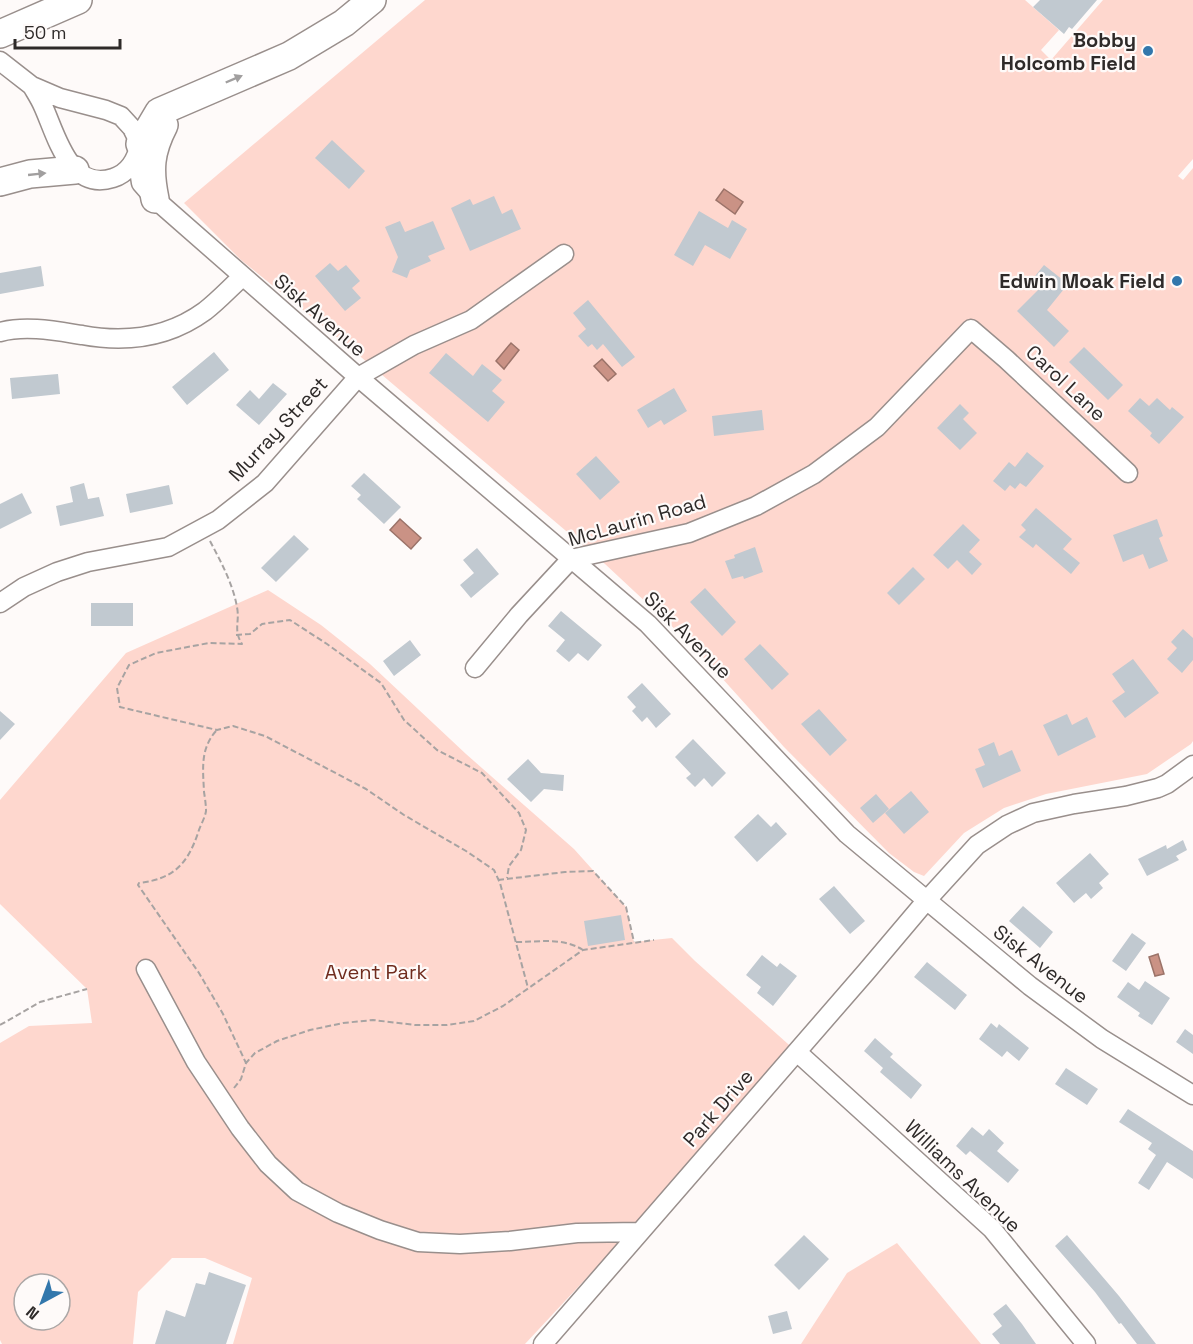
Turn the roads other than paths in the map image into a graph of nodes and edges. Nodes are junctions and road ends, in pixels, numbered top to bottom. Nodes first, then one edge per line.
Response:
1 (78, 0) edge
2 (372, 0) edge
3 (0, 34) edge
4 (0, 61) edge
5 (32, 86) junction
6 (180, 102) junction
7 (138, 151) junction
8 (75, 170) junction
9 (109, 180) junction
10 (0, 182) edge
11 (154, 199) junction
12 (564, 255) dead end
13 (242, 276) junction
14 (971, 329) joint
15 (0, 332) edge
16 (358, 377) junction
17 (1128, 472) dead end
18 (571, 559) junction
19 (0, 603) edge
20 (475, 668) dead end
21 (1193, 765) edge
22 (926, 901) junction
23 (146, 969) dead end
24 (796, 1052) junction
25 (1193, 1095) edge
26 (639, 1232) junction
27 (543, 1344) edge
28 (1086, 1344) edge

1 - 3 highway
6 -> 2 highway
4 - 5 street, Sisk Avenue
5 - 7 street, Sisk Avenue
5 - 8 street, Sisk Avenue
6 - 7 highway
6 - 11 highway
7 - 9 street
7 - 11 street, Sisk Avenue
8 - 9 street, Sisk Avenue
10 -> 8 highway
9 - 11 street, Sisk Avenue
11 - 13 street, Sisk Avenue
12 - 16 street, Murray Street
13 - 15 street
13 - 16 street, Sisk Avenue
14 - 17 street, Carol Lane
14 - 18 street, McLaurin Road
16 - 18 street, Sisk Avenue
16 - 19 street, Murray Street
18 - 20 street, McLaurin Road
18 - 22 street, Sisk Avenue
21 - 22 street, Park Drive
22 - 24 street, Park Drive
22 - 25 street, Sisk Avenue
23 - 26 street
24 - 26 street, Park Drive
24 - 28 street, Williams Avenue
26 - 27 street, Park Drive

